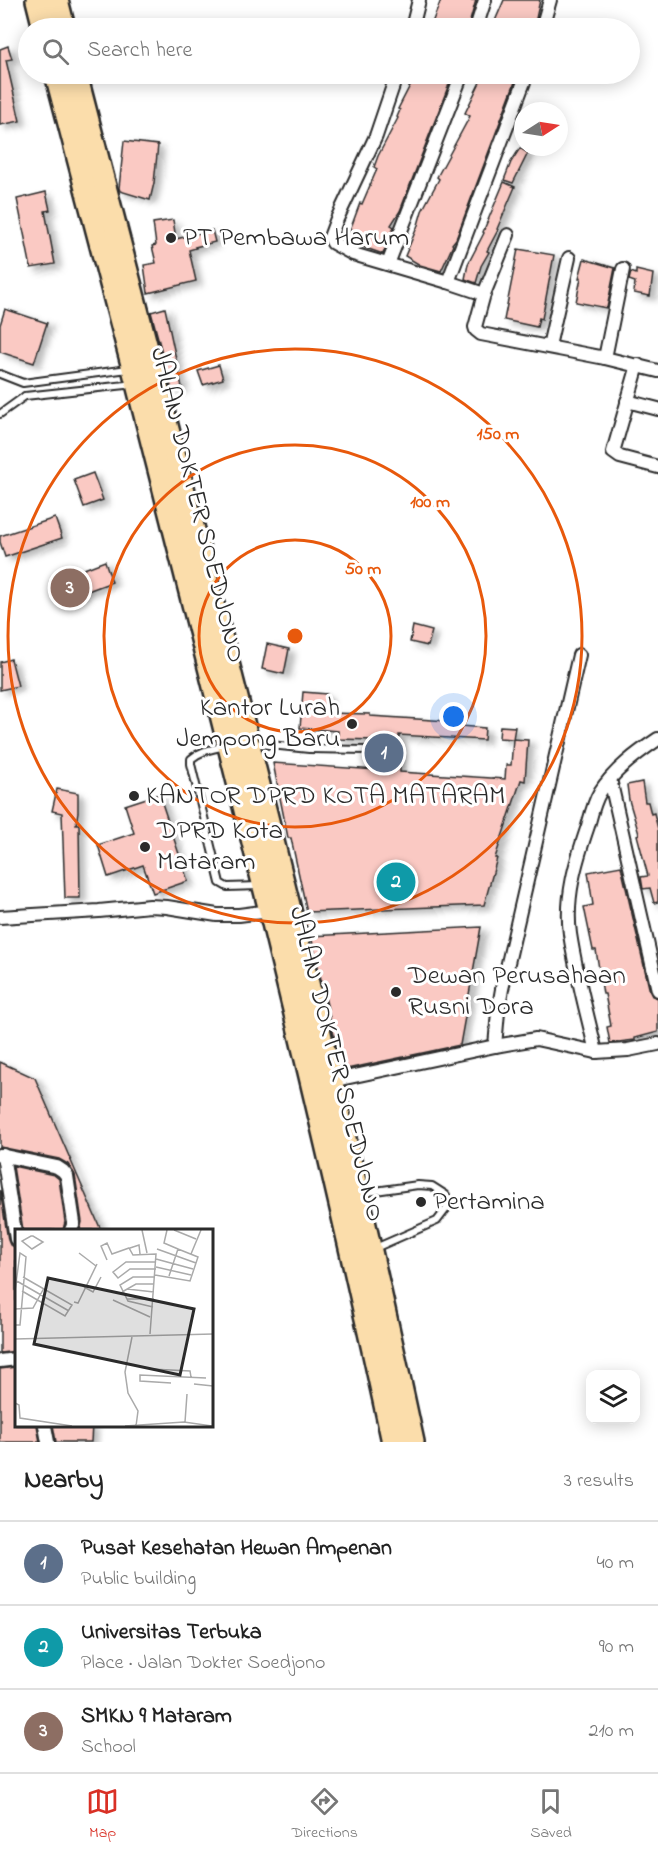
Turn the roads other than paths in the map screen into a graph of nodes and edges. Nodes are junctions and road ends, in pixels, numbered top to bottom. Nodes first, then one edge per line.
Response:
1 (37, 0) edge
2 (57, 0) edge
3 (419, 0) edge
4 (485, 0) edge
5 (550, 0) edge
6 (48, 18) edge
7 (55, 18) edge
8 (414, 18) edge
9 (479, 18) edge
10 (545, 18) edge
11 (59, 84) edge
12 (78, 84) edge
13 (393, 84) edge
14 (458, 84) edge
15 (523, 84) edge
16 (508, 235) dead end
17 (569, 258) dead end
18 (388, 264) junction
19 (623, 269) dead end
20 (448, 282) junction
21 (484, 294) junction
22 (549, 346) junction
23 (605, 358) junction
24 (638, 365) junction
25 (658, 371) edge
26 (0, 374) edge
27 (144, 375) junction
28 (23, 383) junction
29 (25, 396) junction
30 (627, 401) junction
31 (658, 410) edge
32 (0, 414) edge
33 (658, 467) edge
34 (579, 655) dead end
35 (658, 739) edge
36 (238, 744) junction
37 (367, 750) dead end
38 (610, 779) junction
39 (263, 886) junction
40 (270, 911) junction
41 (0, 917) edge
42 (658, 990) edge
43 (658, 1044) edge
44 (495, 1046) junction
45 (596, 1052) junction
46 (331, 1081) junction
47 (2, 1155) edge
48 (357, 1193) junction
49 (71, 1229) edge
50 (15, 1233) edge
51 (371, 1250) junction
52 (371, 1293) junction
53 (15, 1359) edge
54 (0, 1361) edge
55 (45, 1427) edge
56 (48, 1442) edge
57 (393, 1442) edge
58 (412, 1442) edge

1 - 6 highway
2 - 7 highway
3 - 8 street
4 - 9 street
5 - 10 street
11 - 27 highway, JALAN DOKTER SOEDJONO
12 - 27 highway, JALAN DOKTER SOEDJONO
13 - 18 street
14 - 18 street
15 - 20 street
16 - 21 street
17 - 22 street
18 - 20 street
19 - 23 street
20 - 21 street
21 - 22 street
22 - 23 street
23 - 24 street
24 - 25 street
24 - 30 street
26 - 28 lane
27 - 28 lane
27 - 29 lane
27 - 36 highway, JALAN DOKTER SOEDJONO
28 - 29 lane
29 - 32 lane
30 - 31 street
30 - 33 street
34 - 44 street
35 - 38 street
36 - 37 lane
36 - 39 highway, JALAN DOKTER SOEDJONO
36 - 39 lane
36 - 46 highway, JALAN DOKTER SOEDJONO
38 - 42 street
38 - 45 street
39 - 40 highway, JALAN DOKTER SOEDJONO
40 - 41 street
40 - 52 highway, JALAN DOKTER SOEDJONO
43 - 45 street
44 - 45 street
44 - 46 street
46 - 48 highway, JALAN DOKTER SOEDJONO
47 - 49 street
47 - 50 street
48 - 51 highway, JALAN DOKTER SOEDJONO
48 - 51 lane
51 - 52 highway, JALAN DOKTER SOEDJONO
52 - 57 highway, JALAN DOKTER SOEDJONO
52 - 58 highway, JALAN DOKTER SOEDJONO
53 - 54 street
55 - 56 street

